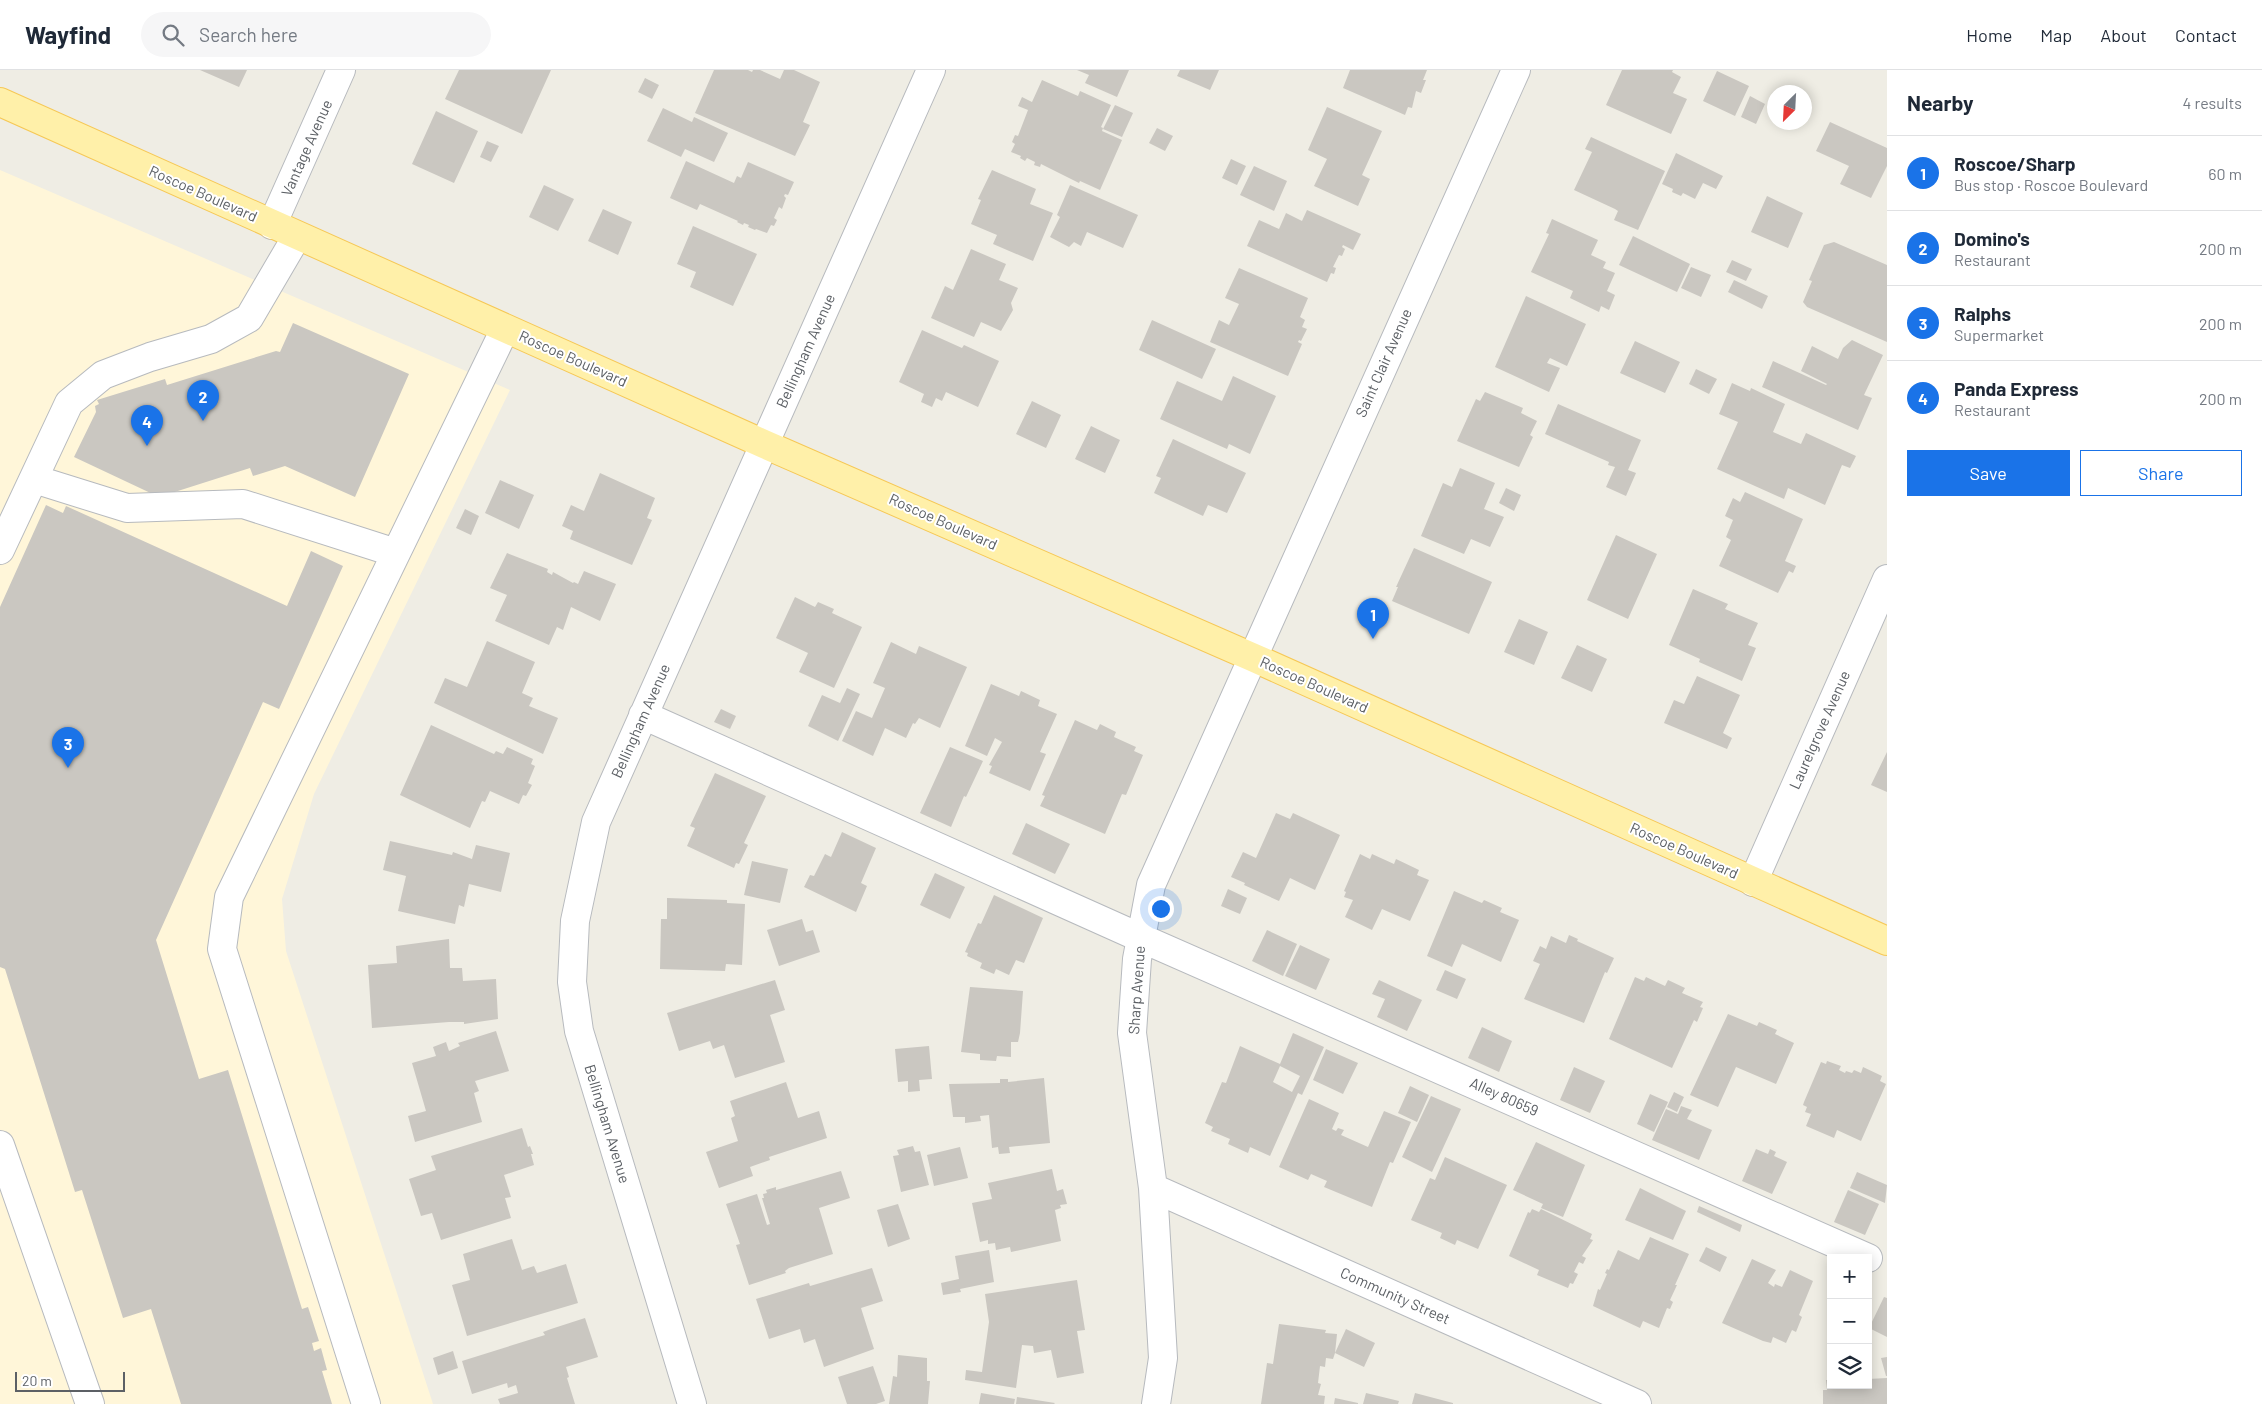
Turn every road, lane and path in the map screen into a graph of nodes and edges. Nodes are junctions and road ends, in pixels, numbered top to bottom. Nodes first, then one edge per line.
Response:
1 (341, 70) edge
2 (930, 70) edge
3 (1516, 70) edge
4 (0, 102) edge
5 (272, 225) junction
6 (297, 236) junction
7 (504, 329) junction
8 (764, 444) junction
9 (34, 479) junction
10 (0, 550) edge
11 (396, 553) junction
12 (1887, 579) edge
13 (1880, 611) edge
14 (1252, 657) junction
15 (643, 715) junction
16 (1753, 882) junction
17 (1141, 938) junction
18 (1887, 941) edge
19 (1, 1152) edge
20 (1153, 1188) junction
21 (1859, 1254) edge
22 (1872, 1260) edge
23 (1887, 1266) edge
24 (90, 1404) edge
25 (366, 1404) edge
26 (692, 1404) edge
27 (1156, 1404) edge
28 (1637, 1404) edge

1 - 5 street, Vantage Avenue
2 - 8 street, Bellingham Avenue
3 - 14 street, Saint Clair Avenue
4 - 5 main road, Roscoe Boulevard
5 - 6 main road, Roscoe Boulevard
6 - 7 main road, Roscoe Boulevard
6 - 9 street
7 - 8 main road, Roscoe Boulevard
7 - 11 street
8 - 14 main road, Roscoe Boulevard
8 - 15 street, Bellingham Avenue
9 - 10 street
9 - 11 street
11 - 25 street
12 - 13 street, Laurelgrove Avenue
13 - 16 street, Laurelgrove Avenue
14 - 16 main road, Roscoe Boulevard
14 - 17 street, Sharp Avenue
15 - 17 street, Alley 80659
15 - 26 street, Bellingham Avenue
16 - 18 main road, Roscoe Boulevard
17 - 20 street, Sharp Avenue
17 - 21 street, Alley 80659
19 - 24 street
20 - 27 street, Sharp Avenue
20 - 28 street, Community Street
22 - 23 street, Alley 80659

